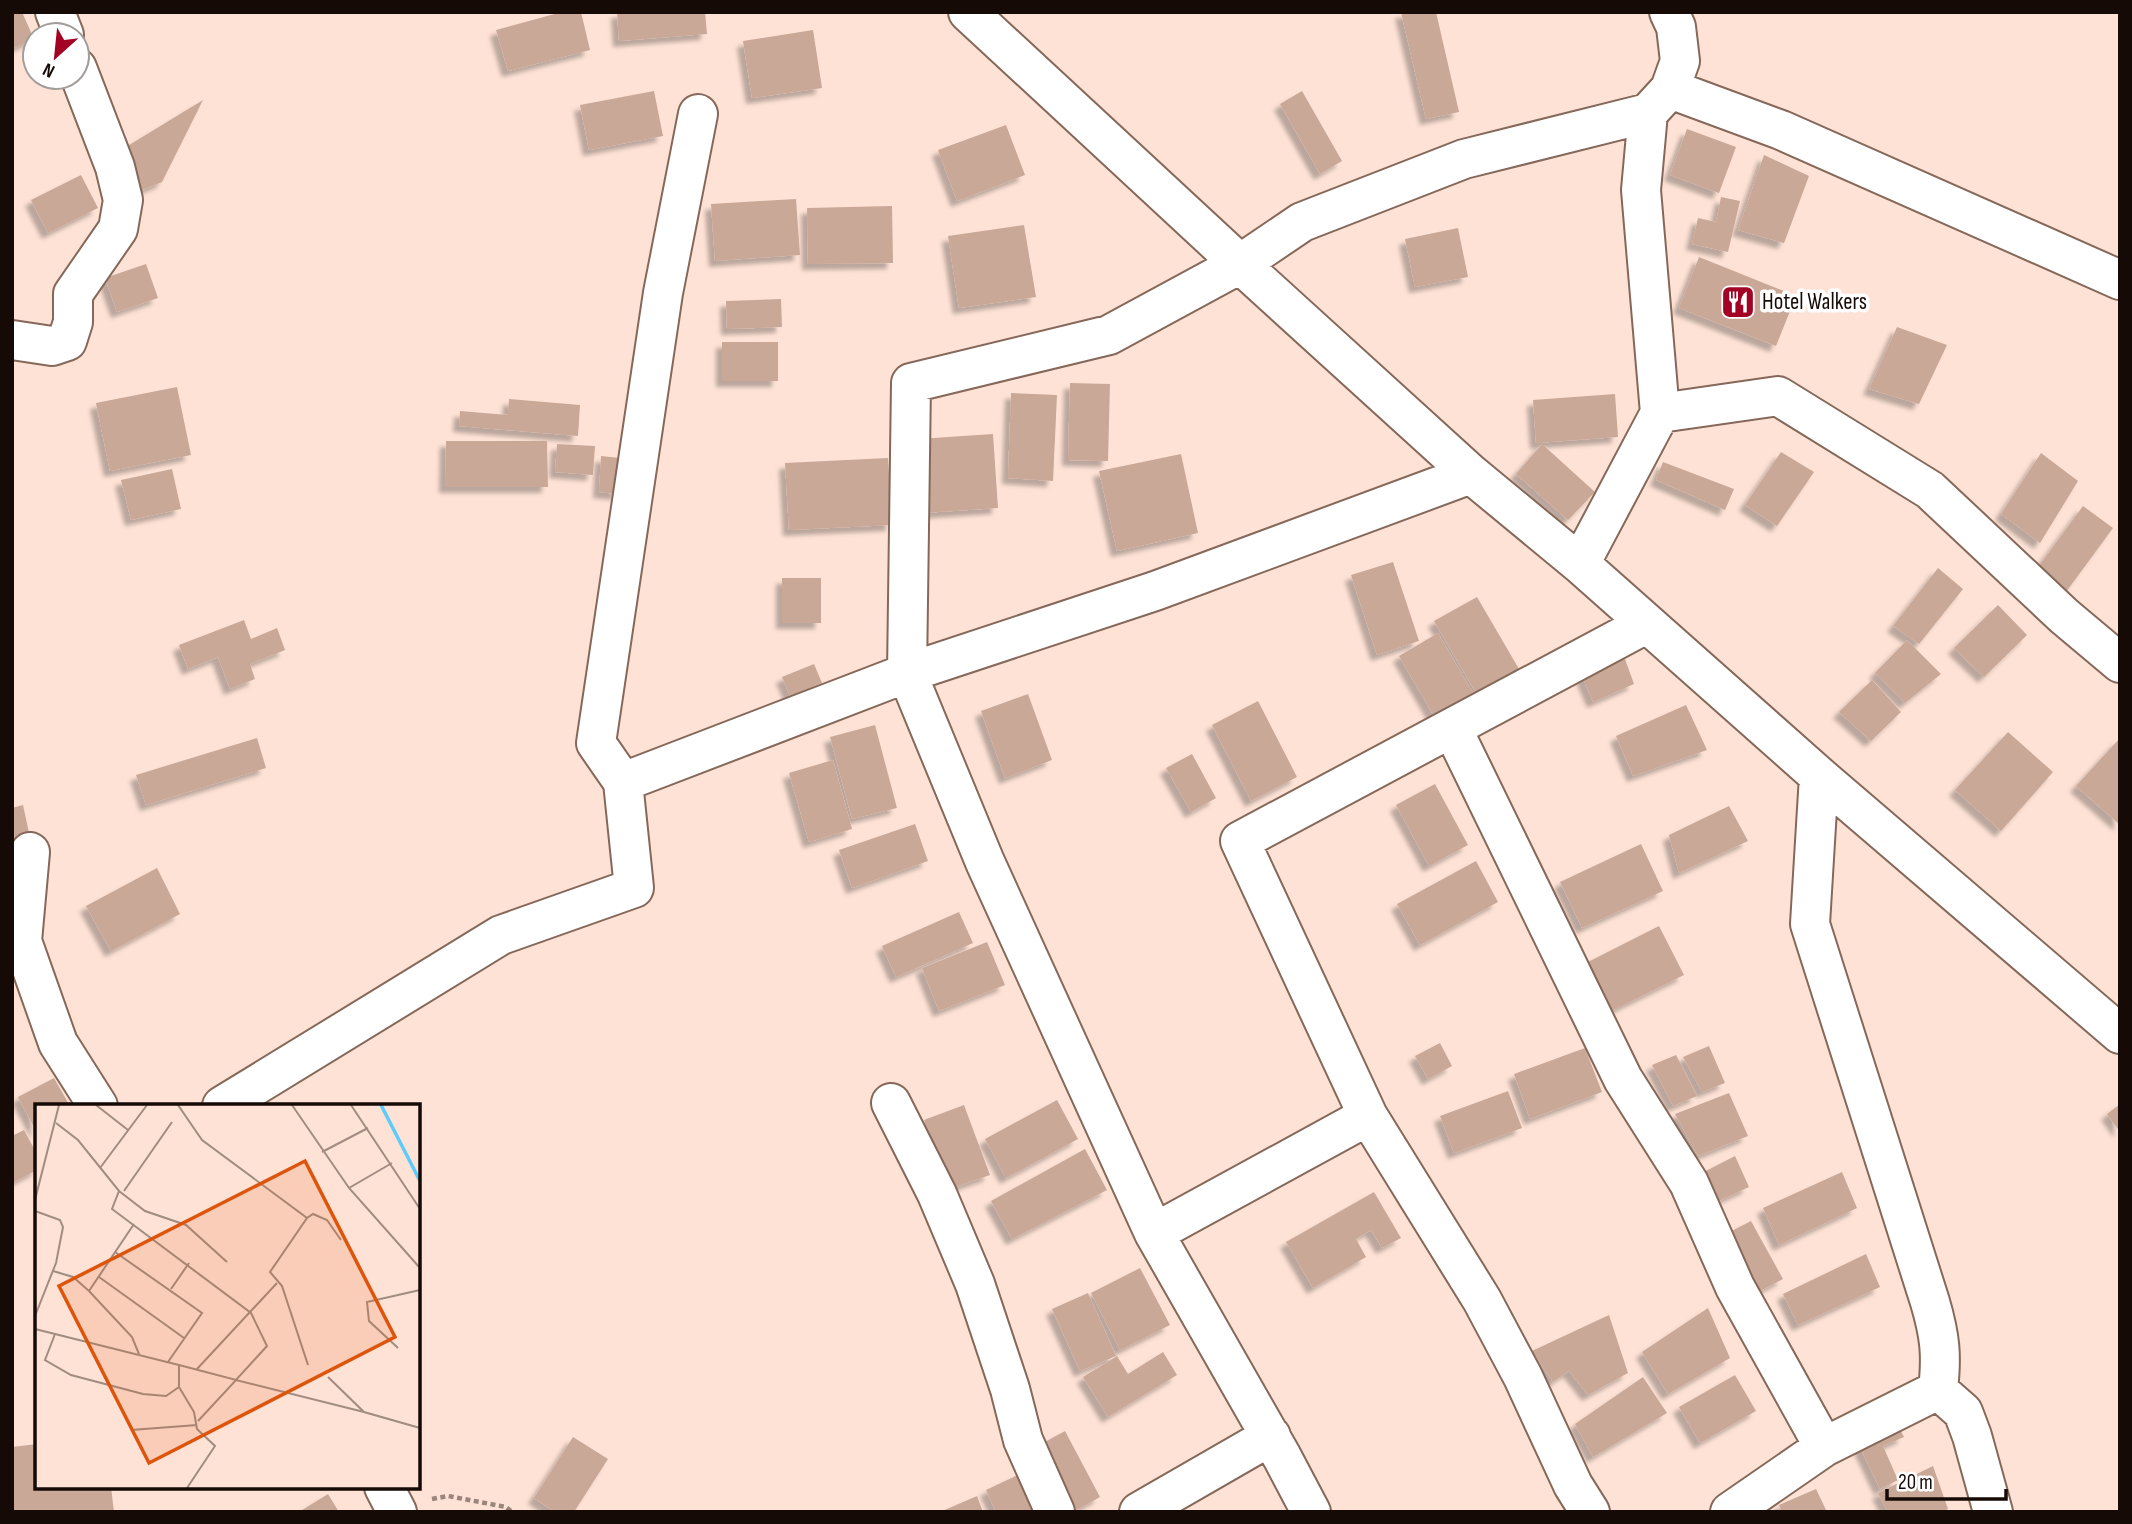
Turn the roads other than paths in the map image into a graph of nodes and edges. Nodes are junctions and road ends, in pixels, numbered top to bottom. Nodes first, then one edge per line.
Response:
1 (968, 12) edge
2 (1669, 12) edge
3 (86, 91) edge
4 (1659, 101) junction
5 (698, 114) dead end
6 (1240, 264) junction
7 (2120, 280) edge
8 (12, 340) edge
9 (1660, 413) junction
10 (1471, 474) junction
11 (1580, 564) junction
12 (1646, 624) junction
13 (2120, 663) edge
14 (907, 673) junction
15 (1452, 728) junction
16 (1819, 776) junction
17 (623, 782) junction
18 (30, 852) dead end
19 (2120, 1034) edge
20 (891, 1103) dead end
21 (97, 1104) edge
22 (225, 1104) edge
23 (1368, 1116) junction
24 (1154, 1233) junction
25 (1938, 1390) junction
26 (1271, 1436) junction
27 (1824, 1447) junction
28 (1055, 1512) edge
29 (1139, 1512) edge
30 (1311, 1512) edge
31 (1590, 1512) edge
32 (1730, 1512) edge
33 (1993, 1512) edge

1 - 6 street
2 - 4 street
3 - 8 street
4 - 6 street
4 - 7 street
4 - 9 street
5 - 17 street
6 - 10 street
6 - 14 street
9 - 11 street
9 - 13 street
10 - 11 street
10 - 14 street
11 - 12 street
12 - 15 street
12 - 16 street
14 - 17 street
14 - 24 street
15 - 23 street
15 - 27 street
16 - 19 street
16 - 25 street
17 - 22 street
18 - 21 street
20 - 28 street
23 - 24 street
23 - 31 street
24 - 26 street
25 - 27 street
25 - 33 street
26 - 29 street
26 - 30 street
27 - 32 street

